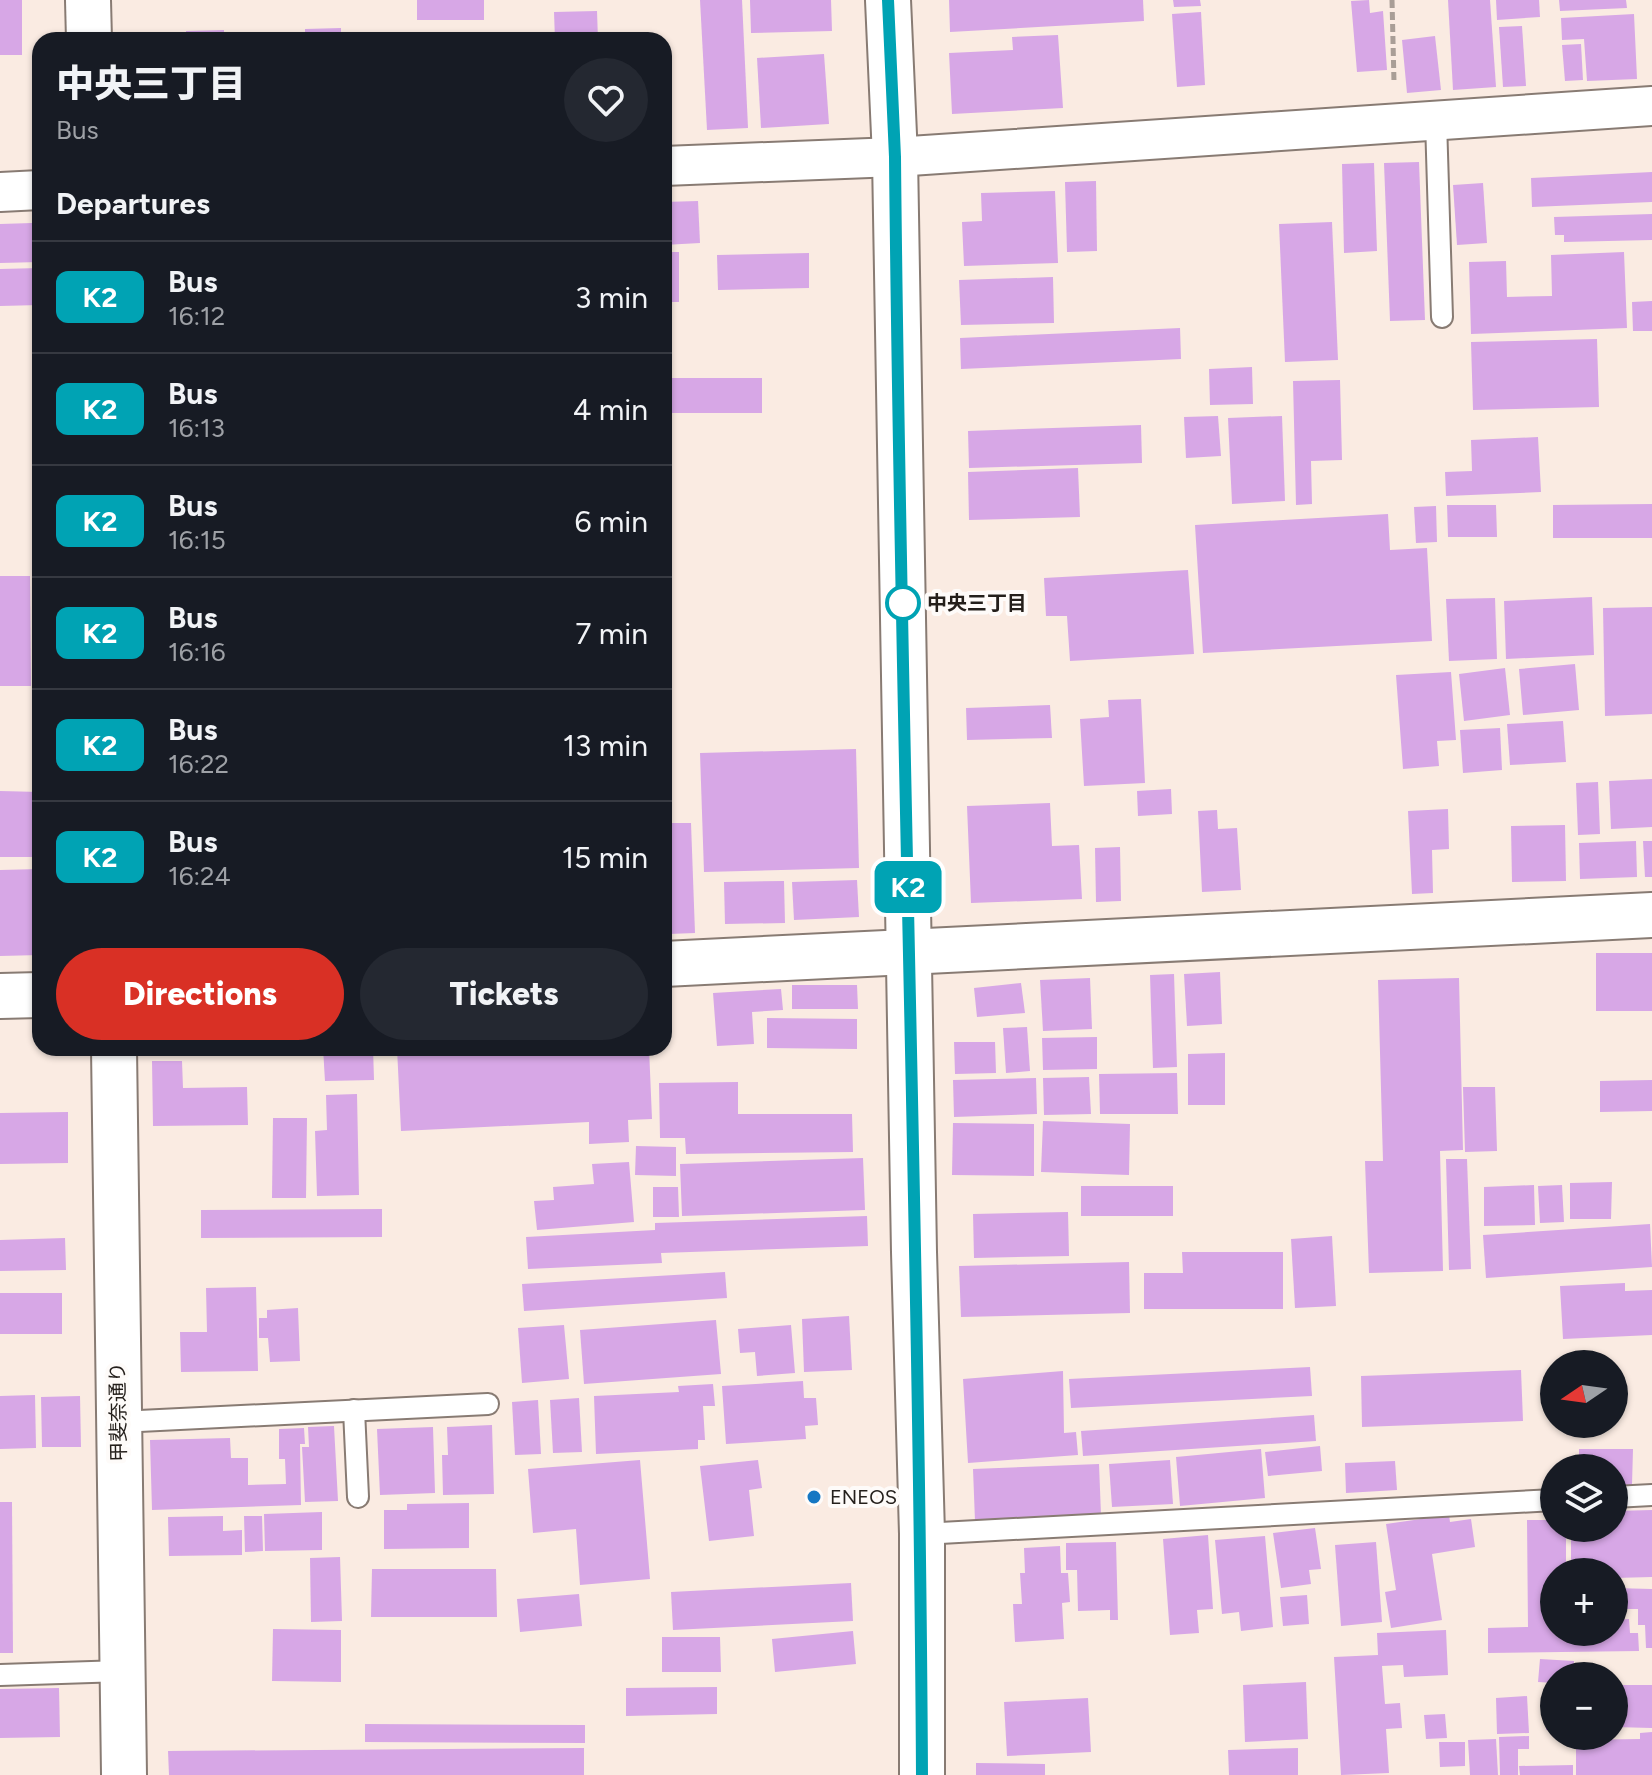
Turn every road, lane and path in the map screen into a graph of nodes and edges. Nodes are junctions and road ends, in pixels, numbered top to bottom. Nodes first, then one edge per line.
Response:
1 (88, 0) edge
2 (888, 0) edge
3 (1392, 0) edge
4 (89, 32) edge
5 (1652, 106) edge
6 (1436, 121) junction
7 (1396, 123) junction
8 (895, 157) junction
9 (672, 166) edge
10 (32, 190) edge
11 (0, 192) edge
12 (1442, 317) dead end
13 (1652, 915) edge
14 (909, 952) junction
15 (672, 964) edge
16 (32, 995) edge
17 (0, 996) edge
18 (114, 1056) edge
19 (488, 1404) dead end
20 (354, 1410) junction
21 (119, 1422) junction
22 (1652, 1495) edge
23 (1628, 1496) edge
24 (358, 1497) dead end
25 (1540, 1501) edge
26 (922, 1534) junction
27 (122, 1671) junction
28 (0, 1675) edge
29 (124, 1775) edge
30 (922, 1775) edge

1 - 4 main road
2 - 8 main road
3 - 7 path
5 - 6 street
6 - 7 street
6 - 12 lane
7 - 8 street
8 - 9 street
8 - 14 main road
10 - 11 street
13 - 14 main road
14 - 15 main road
14 - 26 main road
16 - 17 main road
18 - 21 main road, 甲斐奈通り
19 - 20 lane
20 - 21 lane
20 - 24 lane
21 - 27 main road, 甲斐奈通り
22 - 23 lane
25 - 26 lane
26 - 30 main road
27 - 28 lane
27 - 29 main road, 甲斐奈通り

